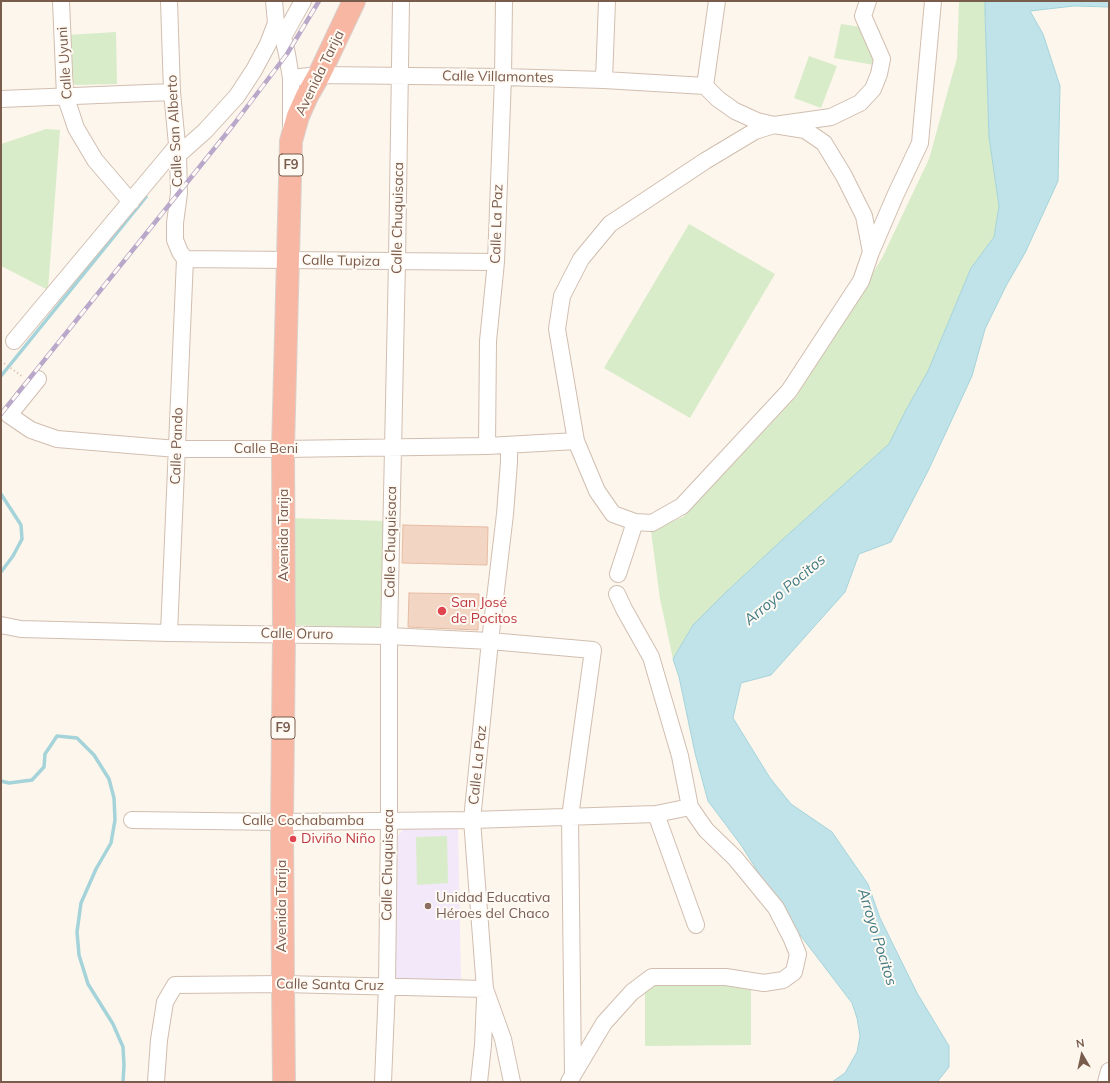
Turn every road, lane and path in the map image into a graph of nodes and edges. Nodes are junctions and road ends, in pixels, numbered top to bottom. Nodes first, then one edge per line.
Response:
1 (61, 1) edge
2 (169, 1) edge
3 (274, 1) edge
4 (303, 1) edge
5 (354, 1) edge
6 (401, 1) edge
7 (504, 1) edge
8 (607, 1) edge
9 (717, 1) edge
10 (868, 1) edge
11 (933, 1) edge
12 (276, 23) junction
13 (283, 37) junction
14 (319, 75) junction
15 (400, 75) junction
16 (503, 77) junction
17 (290, 78) junction
18 (604, 80) junction
19 (705, 86) junction
20 (172, 92) junction
21 (65, 96) junction
22 (1, 98) edge
23 (774, 125) junction
24 (291, 141) junction
25 (177, 150) junction
26 (131, 202) junction
27 (871, 252) junction
28 (185, 259) junction
29 (288, 260) junction
30 (397, 261) junction
31 (496, 262) junction
32 (14, 341) dead end
33 (1, 361) edge
34 (32, 378) joint
35 (576, 441) junction
36 (509, 445) junction
37 (487, 446) junction
38 (393, 448) junction
39 (177, 449) junction
40 (283, 449) junction
41 (635, 522) junction
42 (618, 574) dead end
43 (617, 594) dead end
44 (1, 625) edge
45 (169, 633) junction
46 (284, 634) junction
47 (389, 636) junction
48 (490, 641) junction
49 (690, 807) junction
50 (656, 814) junction
51 (570, 817) junction
52 (132, 820) dead end
53 (472, 820) junction
54 (389, 821) junction
55 (282, 822) junction
56 (696, 926) dead end
57 (282, 984) junction
58 (387, 986) junction
59 (485, 989) junction
60 (1109, 1071) edge
61 (571, 1079) edge
62 (156, 1082) edge
63 (284, 1082) edge
64 (383, 1082) edge
65 (479, 1082) edge
66 (512, 1082) edge
67 (1106, 1082) edge

1 - 21 street, Calle Uyuni
2 - 20 street, Calle San Alberto
3 - 12 street
4 - 13 street
5 - 14 highway, Avenida Tarija / F9
6 - 15 street, Calle Chuquisaca
7 - 16 street, Calle La Paz
8 - 18 street
9 - 19 street
10 - 23 street
11 - 27 street
12 - 13 street
12 - 25 street
13 - 17 street
14 - 15 street, Calle Villamontes
14 - 17 street, Calle Villamontes
14 - 24 highway, Avenida Tarija / F9
15 - 16 street, Calle Villamontes
15 - 30 street, Calle Chuquisaca
16 - 18 street, Calle Villamontes
16 - 31 street, Calle La Paz
17 - 24 street
18 - 19 street, Calle Villamontes
19 - 23 street
20 - 21 street
20 - 25 street, Calle San Alberto
21 - 22 street
21 - 26 street, Calle Uyuni
23 - 27 street
23 - 35 street
24 - 29 highway, Avenida Tarija / F9
25 - 26 street
25 - 28 street, Calle San Alberto
26 - 32 street
27 - 41 street
28 - 29 street, Calle Tupiza
28 - 39 street, Calle Pando
29 - 30 street, Calle Tupiza
29 - 40 highway, Avenida Tarija / F9
30 - 31 street, Calle Tupiza
30 - 38 street, Calle Chuquisaca
31 - 37 street, Calle La Paz
33 - 34 path
34 - 39 street, Calle Beni
35 - 36 street, Calle Beni
35 - 41 street
36 - 37 street, Calle Beni
36 - 48 street, Calle La Paz
37 - 38 street, Calle Beni
38 - 40 street, Calle Beni
38 - 47 street, Calle Chuquisaca
39 - 40 street, Calle Beni
39 - 45 street, Calle Pando
40 - 46 highway, Avenida Tarija / F9
41 - 42 street
43 - 49 street
44 - 45 street, Calle Oruro
45 - 46 street, Calle Oruro
46 - 47 street, Calle Oruro
46 - 55 highway, Avenida Tarija / F9
47 - 48 street, Calle Oruro
47 - 54 street, Calle Chuquisaca
48 - 51 street, Calle Oruro
48 - 53 street, Calle La Paz
49 - 50 street, Calle Cochabamba
49 - 61 street
50 - 51 street, Calle Cochabamba
50 - 56 street
51 - 53 street, Calle Cochabamba
51 - 61 street
52 - 55 street, Calle Cochabamba
53 - 54 street, Calle Cochabamba
53 - 59 street, Calle La Paz
54 - 55 street, Calle Cochabamba
54 - 58 street, Calle Chuquisaca
55 - 57 highway, Avenida Tarija / F9
57 - 58 street, Calle Santa Cruz
57 - 62 street, Calle Santa Cruz
57 - 63 highway, Avenida Tarija / F9
58 - 59 street, Calle Santa Cruz
58 - 64 street, Calle Chuquisaca
59 - 65 street
59 - 66 street, Calle La Paz
60 - 67 street

